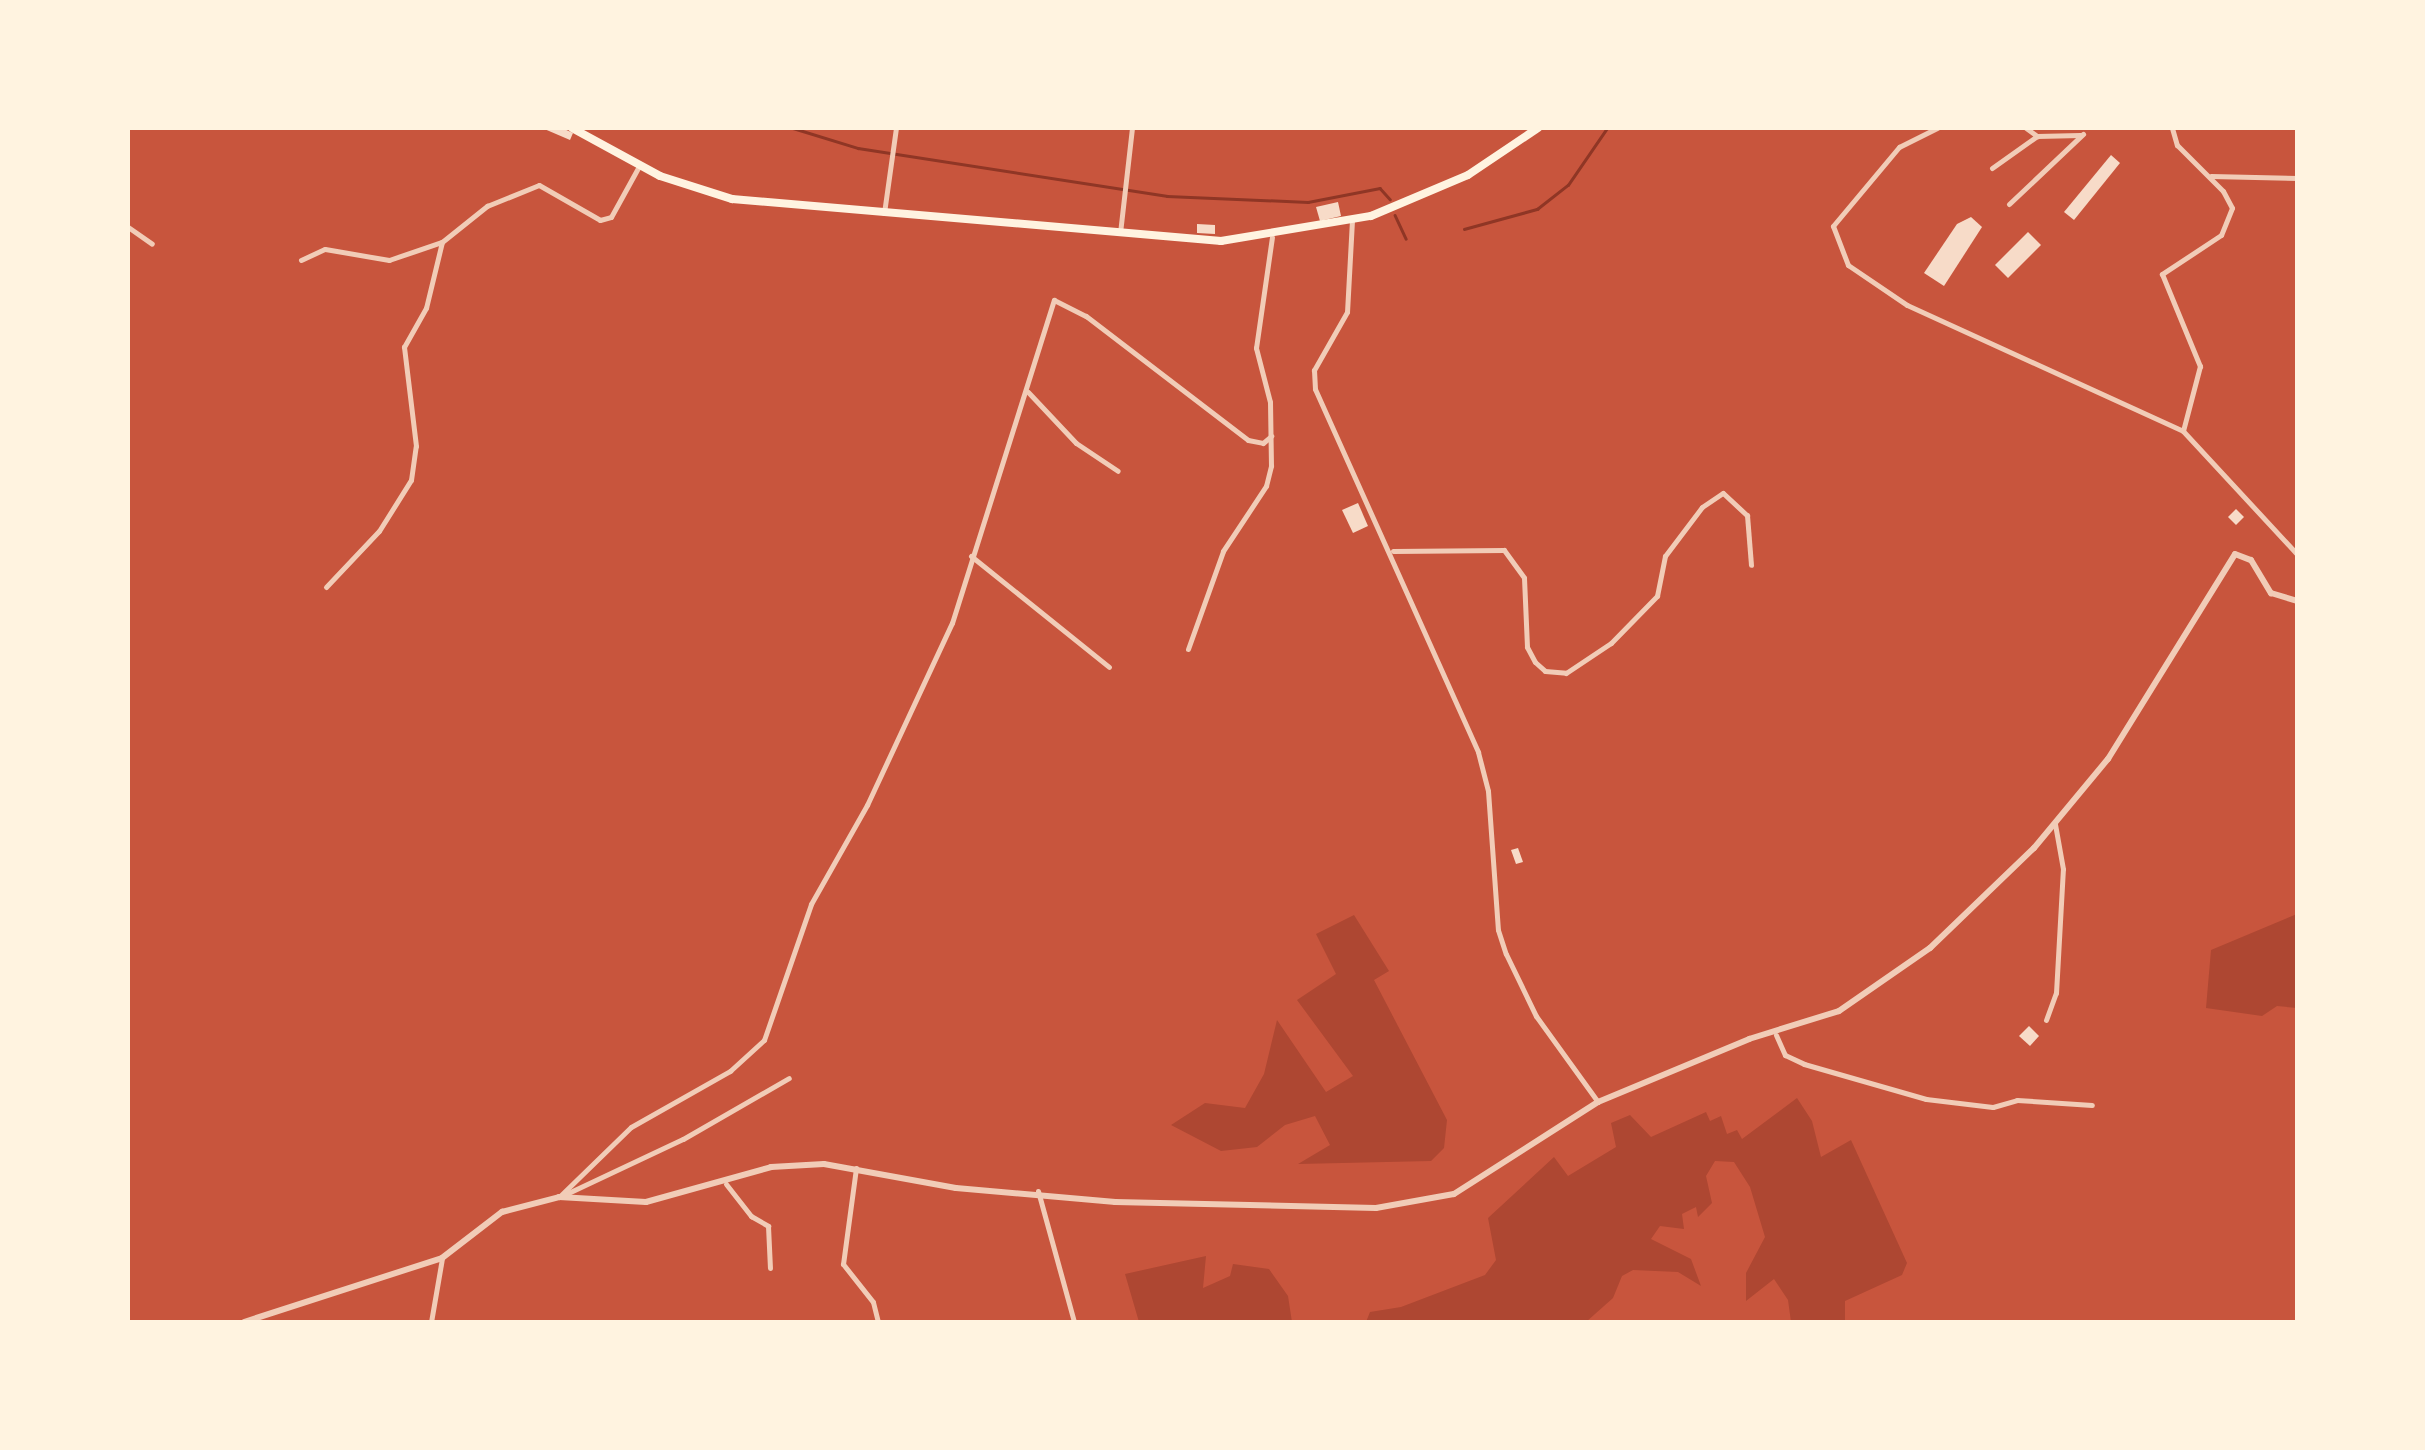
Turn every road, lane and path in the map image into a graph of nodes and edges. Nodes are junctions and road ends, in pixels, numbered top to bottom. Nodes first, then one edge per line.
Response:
1 (572, 128) edge
2 (896, 128) edge
3 (1132, 128) edge
4 (1538, 128) edge
5 (1937, 128) edge
6 (2026, 128) edge
7 (2172, 128) edge
8 (2082, 131) edge
9 (2037, 136) junction
10 (639, 166) junction
11 (1992, 168) dead end
12 (2208, 176) junction
13 (2298, 178) edge
14 (2009, 204) dead end
15 (884, 213) junction
16 (1352, 220) junction
17 (128, 228) edge
18 (1120, 233) junction
19 (1272, 237) junction
20 (442, 242) junction
21 (152, 244) dead end
22 (301, 260) dead end
23 (1028, 392) junction
24 (2184, 432) junction
25 (1271, 436) junction
26 (1118, 471) dead end
27 (1392, 551) junction
28 (2298, 555) edge
29 (971, 556) junction
30 (1751, 565) dead end
31 (326, 587) dead end
32 (2298, 601) edge
33 (1188, 649) dead end
34 (1109, 668) dead end
35 (2055, 824) junction
36 (2046, 1020) dead end
37 (1776, 1035) junction
38 (788, 1078) dead end
39 (1598, 1102) junction
40 (2092, 1105) dead end
41 (856, 1168) junction
42 (726, 1184) junction
43 (1038, 1191) junction
44 (558, 1197) junction
45 (442, 1258) junction
46 (770, 1268) dead end
47 (244, 1322) edge
48 (431, 1322) edge
49 (878, 1322) edge
50 (1074, 1322) edge

1 - 10 main road
2 - 15 street
3 - 18 street
4 - 16 main road
5 - 24 street
6 - 9 street
7 - 12 street
8 - 9 street
8 - 14 street
9 - 11 street
10 - 15 main road
10 - 20 street
12 - 13 street
12 - 24 street
15 - 18 main road
16 - 19 main road
16 - 27 street
17 - 21 street
18 - 19 main road
19 - 25 street
20 - 22 street
20 - 31 street
23 - 25 street
23 - 26 street
23 - 29 street
24 - 28 street
25 - 33 street
27 - 30 street
27 - 39 street
29 - 34 street
29 - 44 street
32 - 35 street
35 - 36 street
35 - 37 street
37 - 39 street
37 - 40 street
38 - 44 street
39 - 43 street
41 - 42 street
41 - 43 street
41 - 49 street
42 - 44 street
42 - 46 street
43 - 50 street
44 - 45 street
45 - 47 street
45 - 48 street

